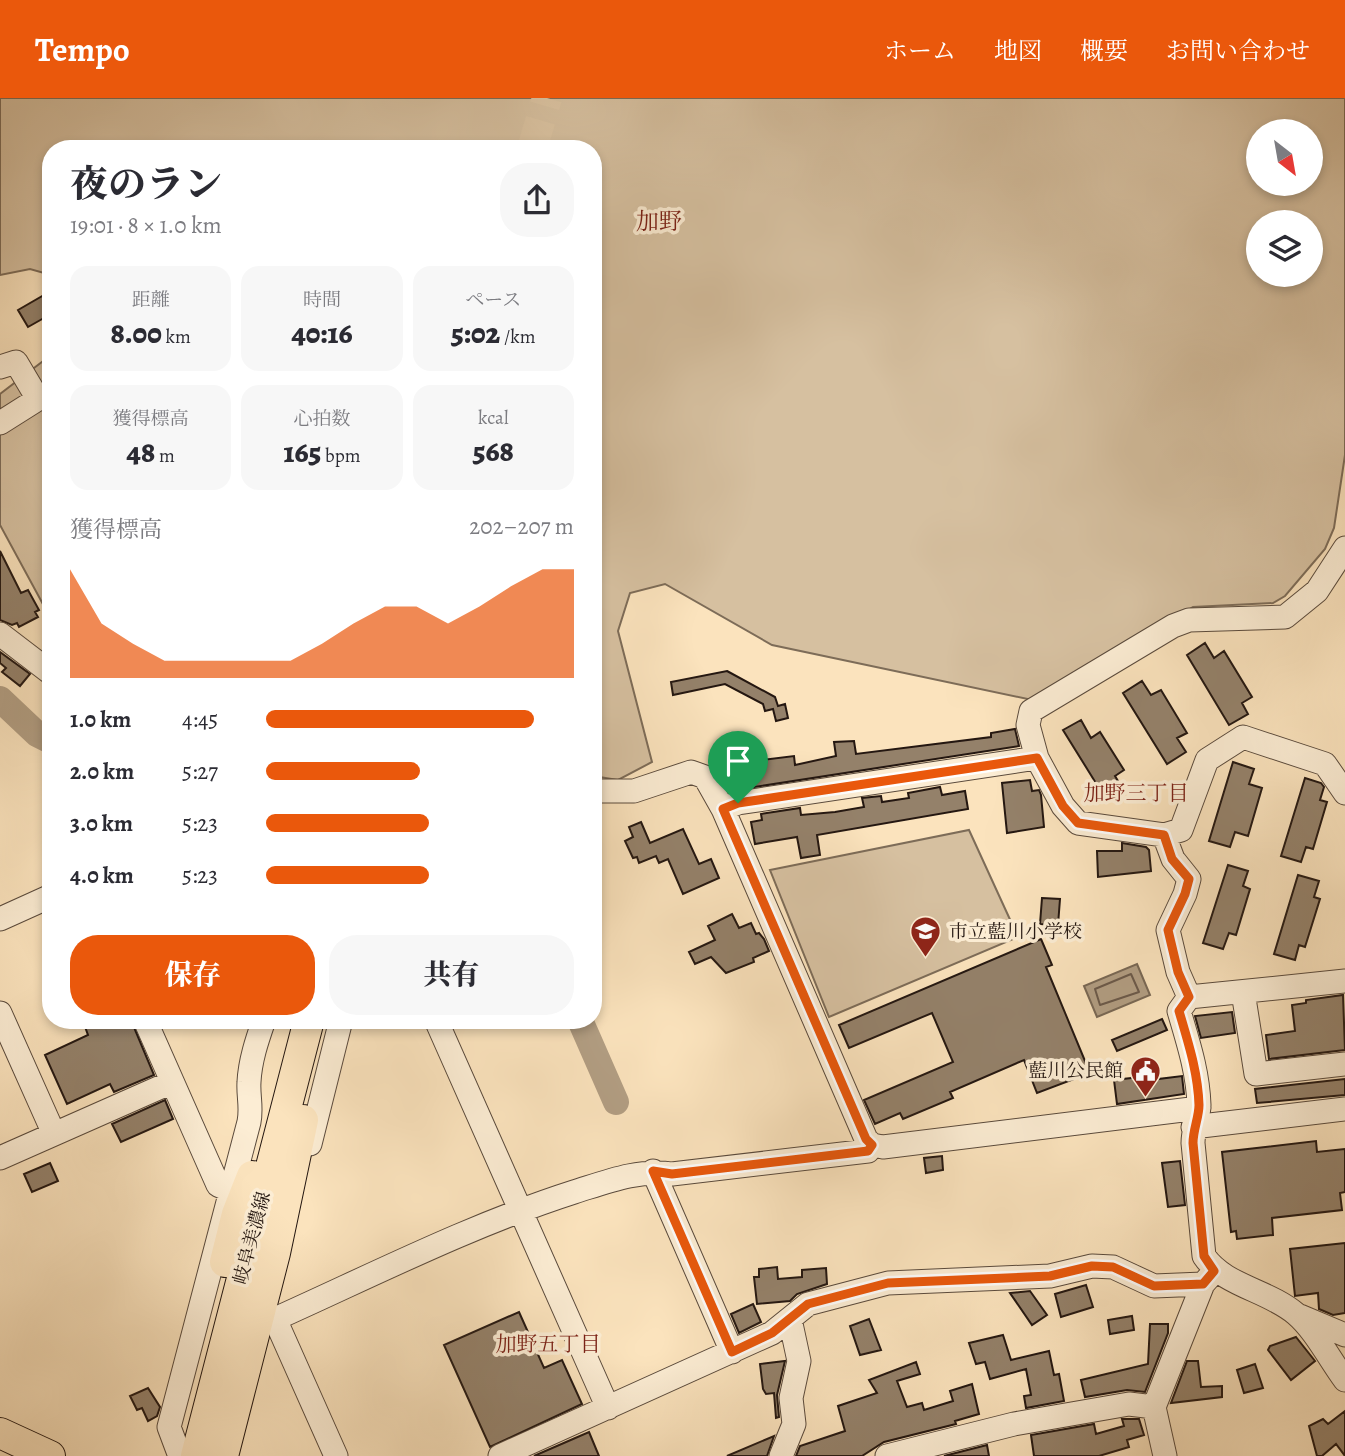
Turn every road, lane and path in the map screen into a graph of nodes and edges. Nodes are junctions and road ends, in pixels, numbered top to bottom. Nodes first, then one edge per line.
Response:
1 (0, 367) edge
2 (0, 423) edge
3 (1345, 548) edge
4 (0, 634) edge
5 (42, 666) edge
6 (1037, 758) junction
7 (602, 791) edge
8 (1345, 793) edge
9 (723, 809) junction
10 (1164, 835) junction
11 (42, 900) edge
12 (0, 919) edge
13 (1345, 981) edge
14 (1242, 992) junction
15 (1189, 997) junction
16 (0, 1013) edge
17 (149, 1029) edge
18 (261, 1029) edge
19 (307, 1029) edge
20 (321, 1029) edge
21 (339, 1029) edge
22 (440, 1029) edge
23 (298, 1062) junction
24 (1345, 1064) edge
25 (172, 1082) junction
26 (1345, 1109) edge
27 (1196, 1117) junction
28 (54, 1134) junction
29 (872, 1145) junction
30 (0, 1158) edge
31 (653, 1171) junction
32 (229, 1190) junction
33 (522, 1209) junction
34 (1208, 1278) junction
35 (1298, 1315) junction
36 (272, 1319) junction
37 (790, 1319) junction
38 (1345, 1335) edge
39 (732, 1352) junction
40 (1345, 1380) edge
41 (1154, 1407) junction
42 (608, 1408) junction
43 (0, 1434) edge
44 (184, 1454) edge
45 (50, 1456) edge
46 (223, 1456) edge
47 (233, 1456) edge
48 (336, 1456) edge
49 (500, 1456) edge
50 (781, 1456) edge
51 (887, 1456) edge
52 (1165, 1456) edge

1 - 2 street
3 - 6 street
4 - 5 street
6 - 9 street
6 - 10 street
7 - 9 street
8 - 10 street
9 - 29 street
10 - 15 street
11 - 12 street
13 - 14 street
14 - 15 street
14 - 24 street
15 - 27 street
16 - 28 street
17 - 25 street
18 - 32 street
19 - 23 main road, 岐阜美濃線
20 - 46 main road
21 - 36 street
22 - 33 street
23 - 44 main road, 岐阜美濃線
23 - 44 main road
25 - 28 street
25 - 32 street
26 - 27 street
27 - 29 street
27 - 34 street
28 - 30 street
29 - 31 street
31 - 33 street
31 - 39 street
32 - 44 street
33 - 36 street
33 - 42 street
34 - 35 street
34 - 37 street
34 - 41 street
35 - 38 street
35 - 40 street
36 - 47 street
36 - 48 street
37 - 39 street
37 - 50 street
39 - 42 street
41 - 51 street
41 - 52 street
42 - 49 street
43 - 45 main road

